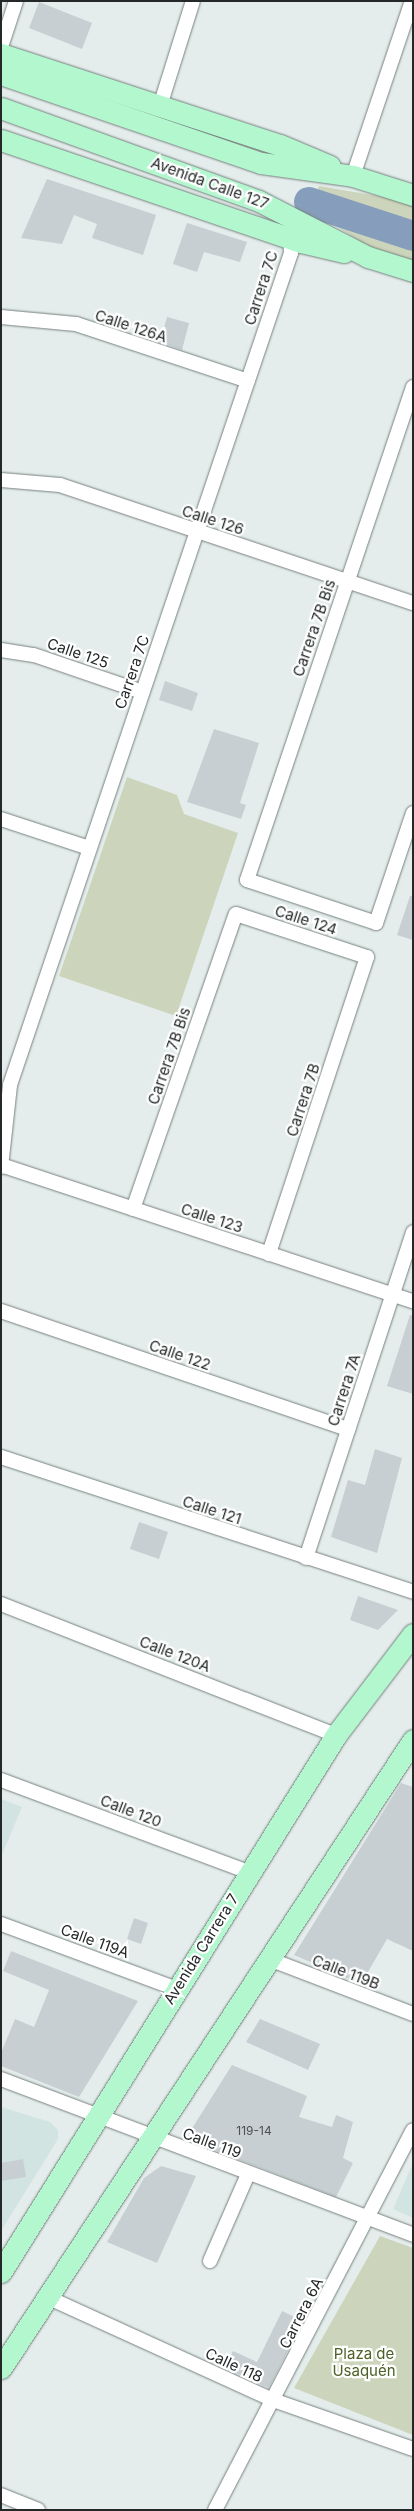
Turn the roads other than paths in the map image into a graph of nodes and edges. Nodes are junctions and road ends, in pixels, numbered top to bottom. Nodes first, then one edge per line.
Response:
1 (16, 1) edge
2 (193, 1) edge
3 (412, 1) edge
4 (1, 47) edge
5 (1, 54) edge
6 (1, 74) edge
7 (160, 106) junction
8 (1, 108) edge
9 (1, 140) edge
10 (353, 176) junction
11 (413, 195) edge
12 (259, 201) junction
13 (292, 239) junction
14 (368, 257) junction
15 (413, 271) edge
16 (1, 317) edge
17 (248, 381) junction
18 (413, 386) edge
19 (1, 480) edge
20 (196, 532) junction
21 (347, 582) junction
22 (413, 603) edge
23 (1, 650) edge
24 (142, 692) junction
25 (413, 813) edge
26 (1, 819) edge
27 (89, 848) junction
28 (247, 880) joint
29 (236, 914) joint
30 (367, 957) joint
31 (1, 1166) edge
32 (133, 1209) junction
33 (413, 1232) edge
34 (270, 1254) junction
35 (392, 1294) junction
36 (413, 1301) edge
37 (1, 1311) edge
38 (348, 1429) junction
39 (1, 1457) edge
40 (306, 1558) junction
41 (413, 1592) edge
42 (1, 1604) edge
43 (413, 1634) edge
44 (336, 1735) junction
45 (409, 1752) edge
46 (1, 1780) edge
47 (249, 1872) junction
48 (1, 1924) edge
49 (269, 1959) junction
50 (177, 1989) junction
51 (413, 2014) edge
52 (1, 2079) edge
53 (98, 2117) junction
54 (413, 2130) edge
55 (154, 2138) junction
56 (248, 2174) junction
57 (368, 2219) junction
58 (413, 2235) edge
59 (210, 2261) dead end
60 (1, 2272) edge
61 (47, 2297) junction
62 (1, 2368) edge
63 (273, 2400) junction
64 (413, 2449) edge
65 (1, 2495) edge
66 (38, 2510) edge
67 (215, 2510) edge

1 - 4 street
2 - 7 street
3 - 10 street
5 - 7 main road
6 - 10 main road
7 - 10 main road
8 - 12 main road, Avenida Calle 127
9 - 13 main road
10 - 11 main road
12 - 13 street, Carrera 7C
12 - 14 main road, Avenida Calle 127
13 - 14 main road
13 - 17 street, Carrera 7C
14 - 15 main road, Avenida Calle 127
16 - 17 street, Calle 126A
17 - 20 street, Carrera 7C
18 - 21 street, Carrera 7B Bis
19 - 20 street, Calle 126
20 - 21 street, Calle 126
20 - 24 street, Carrera 7C
21 - 22 street, Calle 126
21 - 28 street, Carrera 7B Bis
23 - 24 street, Calle 125
24 - 27 street, Carrera 7C
25 - 28 street, Calle 124
26 - 27 street
27 - 31 street, Carrera 7C
29 - 30 street, Calle 124
29 - 32 street, Carrera 7B Bis
30 - 34 street, Carrera 7B
31 - 32 street, Calle 123
32 - 34 street, Calle 123
33 - 35 street, Carrera 7A
34 - 35 street, Calle 123
35 - 36 street, Calle 123
35 - 38 street, Carrera 7A
37 - 38 street, Calle 122
38 - 40 street, Carrera 7A
39 - 40 street, Calle 121
40 - 41 street, Calle 121
42 - 44 street, Calle 120A
43 - 44 main road, Avenida Carrera 7
44 - 47 main road, Avenida Carrera 7
45 - 49 main road
46 - 47 street, Calle 120
47 - 50 main road, Avenida Carrera 7
48 - 50 street, Calle 119A
49 - 51 street, Calle 119B
49 - 55 main road
50 - 53 main road, Avenida Carrera 7
52 - 53 street, Calle 119
53 - 55 street, Calle 119
53 - 60 main road, Avenida Carrera 7
54 - 57 street, Carrera 6A
55 - 56 street, Calle 119
55 - 61 main road
56 - 57 street, Calle 119
56 - 59 street
57 - 58 street, Calle 119
57 - 63 street, Carrera 6A
61 - 62 main road
61 - 63 street, Calle 118
63 - 64 street, Calle 118
63 - 67 street, Carrera 6A
65 - 66 street

